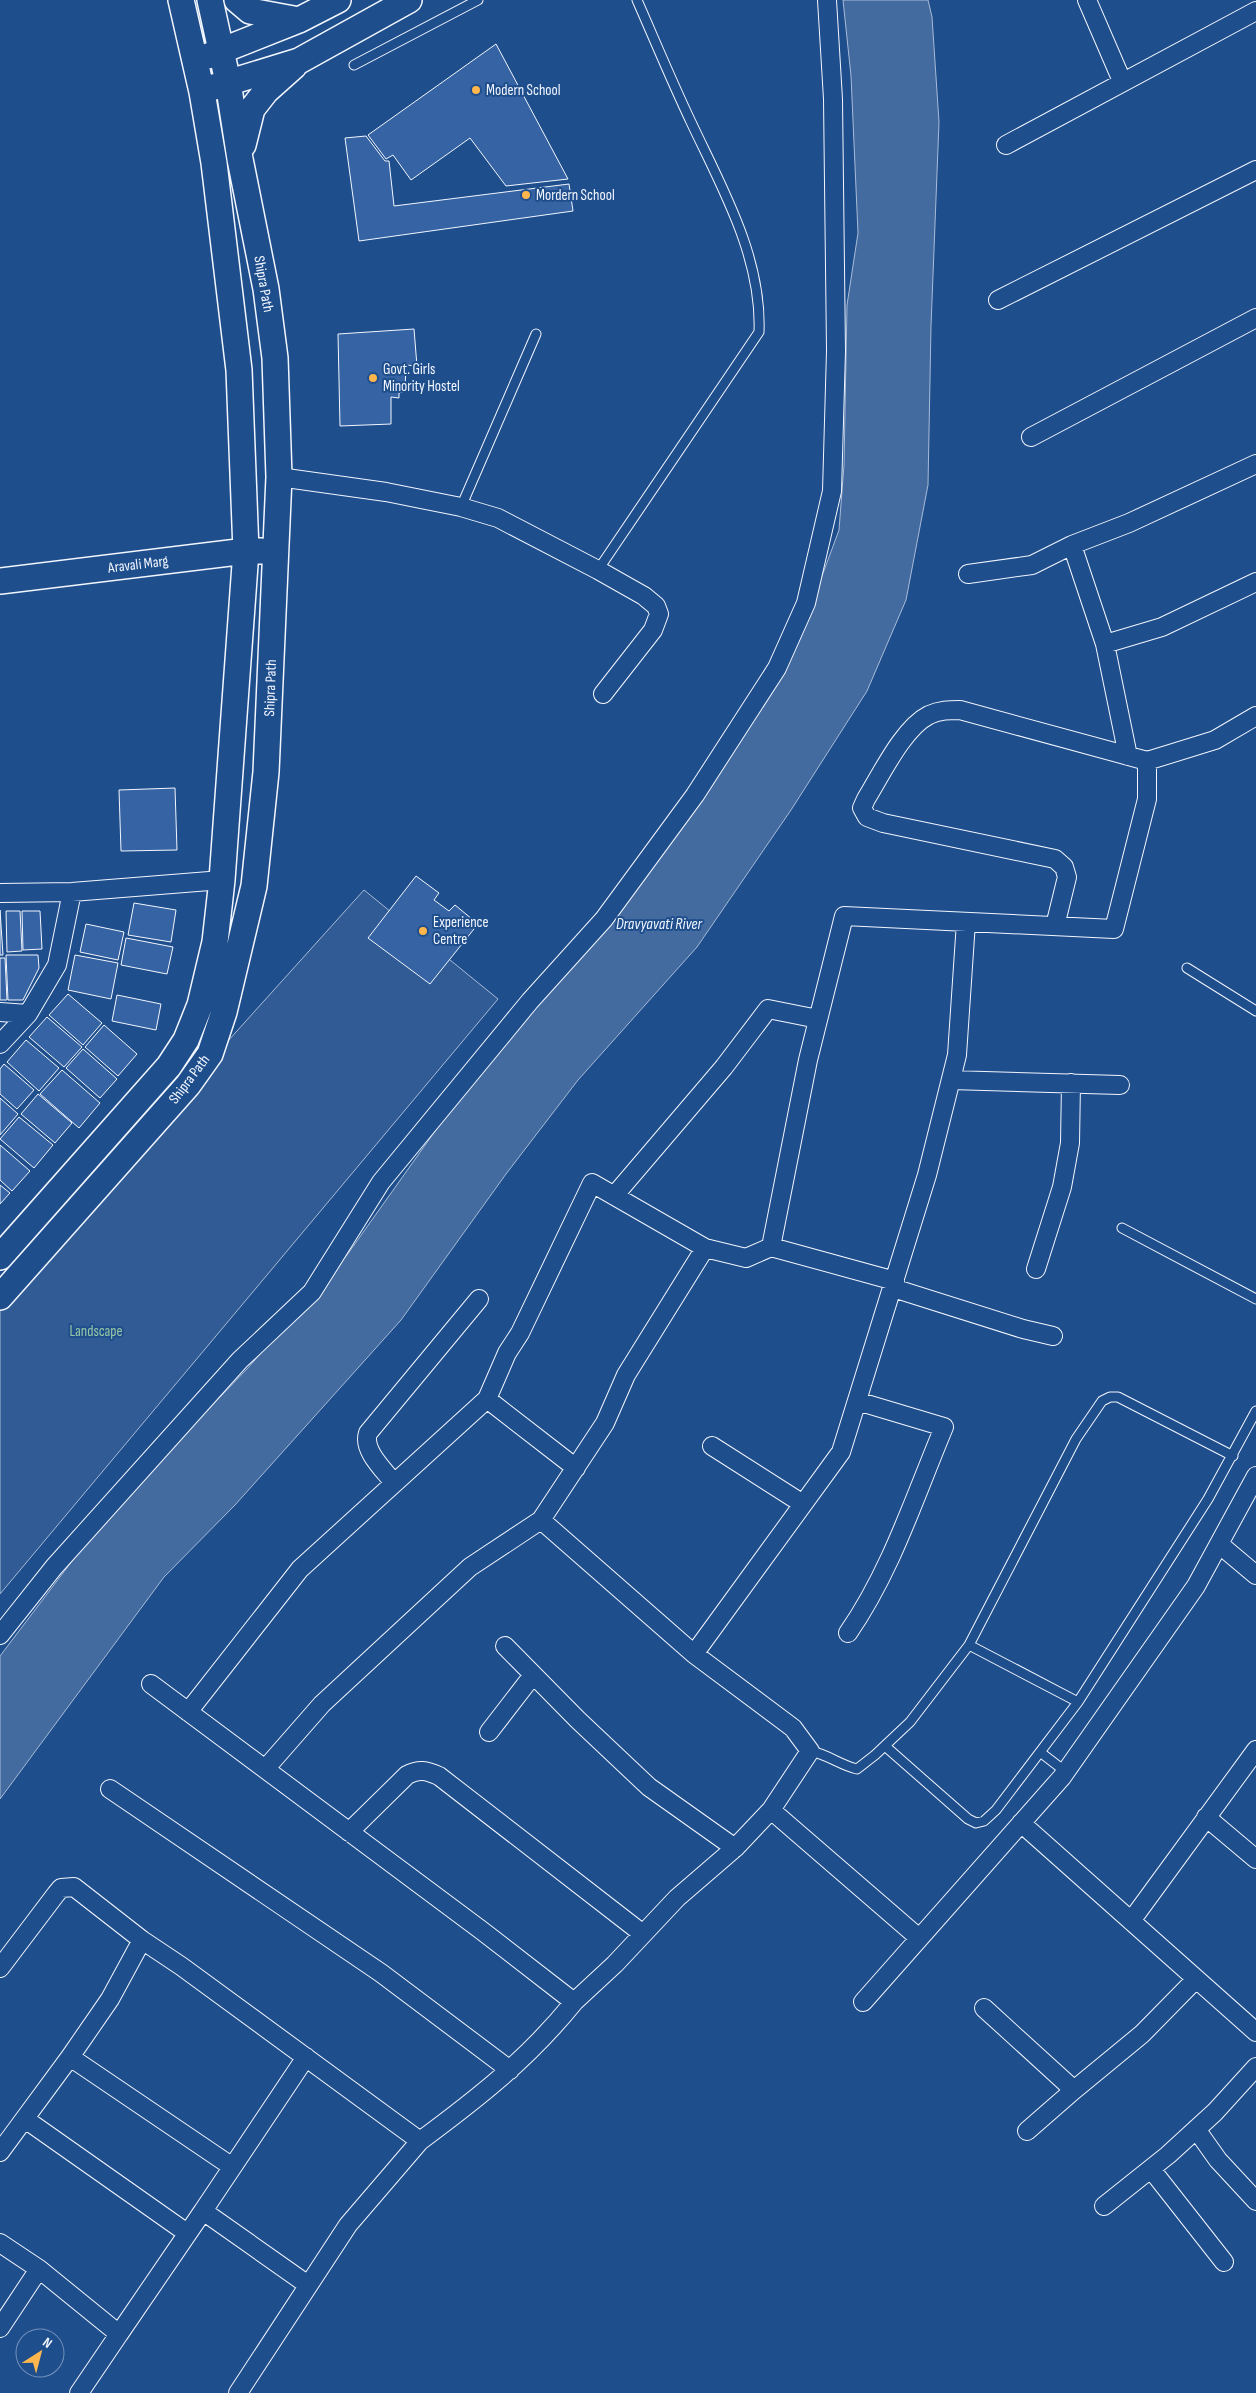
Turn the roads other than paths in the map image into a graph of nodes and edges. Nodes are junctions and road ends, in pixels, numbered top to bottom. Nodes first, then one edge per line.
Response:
1 (181, 0) edge
2 (210, 0) edge
3 (237, 0) edge
4 (338, 0) edge
5 (409, 0) edge
6 (478, 0) edge
7 (637, 0) edge
8 (827, 0) edge
9 (1087, 0) edge
10 (1249, 0) edge
11 (1256, 12) edge
12 (299, 20) junction
13 (222, 52) junction
14 (193, 61) junction
15 (299, 61) junction
16 (354, 65) dead end
17 (1122, 81) junction
18 (228, 82) junction
19 (202, 92) junction
20 (1006, 145) dead end
21 (240, 159) junction
22 (1256, 170) edge
23 (998, 300) dead end
24 (1256, 318) edge
25 (536, 334) dead end
26 (1031, 437) dead end
27 (1256, 464) edge
28 (279, 477) junction
29 (462, 507) junction
30 (1072, 545) junction
31 (246, 551) junction
32 (276, 551) junction
33 (598, 570) junction
34 (968, 574) dead end
35 (0, 581) edge
36 (1256, 582) edge
37 (1105, 644) junction
38 (603, 694) dead end
39 (1256, 716) edge
40 (1128, 756) junction
41 (1147, 761) junction
42 (222, 880) junction
43 (72, 892) junction
44 (0, 893) edge
45 (966, 922) junction
46 (1055, 926) junction
47 (1187, 968) dead end
48 (1256, 1011) edge
49 (0, 1012) edge
50 (28, 1014) junction
51 (818, 1020) junction
52 (0, 1044) edge
53 (951, 1080) junction
54 (1071, 1083) junction
55 (1120, 1085) dead end
56 (614, 1196) junction
57 (1122, 1228) dead end
58 (771, 1247) junction
59 (705, 1248) junction
60 (0, 1257) edge
61 (1036, 1270) dead end
62 (894, 1285) junction
63 (0, 1297) edge
64 (479, 1299) dead end
65 (1256, 1299) edge
66 (1052, 1336) dead end
67 (487, 1399) junction
68 (857, 1401) junction
69 (1256, 1411) edge
70 (712, 1446) dead end
71 (1233, 1456) junction
72 (576, 1468) junction
73 (1256, 1476) edge
74 (394, 1483) junction
75 (803, 1504) junction
76 (541, 1520) junction
77 (1219, 1544) junction
78 (1256, 1575) edge
79 (848, 1633) dead end
80 (0, 1635) edge
81 (969, 1645) junction
82 (505, 1646) dead end
83 (694, 1654) junction
84 (534, 1675) junction
85 (150, 1684) dead end
86 (1078, 1702) junction
87 (188, 1712) junction
88 (489, 1732) dead end
89 (885, 1746) junction
90 (810, 1751) junction
91 (1040, 1752) junction
92 (1254, 1756) edge
93 (266, 1768) junction
94 (1066, 1772) junction
95 (110, 1789) dead end
96 (771, 1810) junction
97 (1206, 1817) junction
98 (1021, 1823) junction
99 (349, 1832) junction
100 (735, 1848) junction
101 (1256, 1859) edge
102 (1131, 1921) junction
103 (643, 1934) junction
104 (919, 1938) junction
105 (142, 1940) junction
106 (0, 1968) edge
107 (1196, 1979) junction
108 (574, 2002) junction
109 (863, 2002) dead end
110 (984, 2008) dead end
111 (1256, 2032) edge
112 (306, 2057) junction
113 (70, 2058) junction
114 (1256, 2067) edge
115 (510, 2070) junction
116 (1074, 2090) junction
117 (25, 2119) junction
118 (1196, 2129) junction
119 (1027, 2131) dead end
120 (420, 2141) junction
121 (0, 2152) edge
122 (231, 2166) junction
123 (1151, 2169) junction
124 (1256, 2201) edge
125 (1104, 2206) dead end
126 (203, 2211) junction
127 (188, 2233) junction
128 (0, 2243) edge
129 (1224, 2262) dead end
130 (39, 2270) junction
131 (308, 2285) junction
132 (0, 2328) edge
133 (119, 2334) junction
134 (79, 2393) edge
135 (238, 2393) edge

1 - 14 street, Shipra Path
2 - 13 street, Shipra Path
3 - 12 street
4 - 12 street
5 - 15 street
6 - 16 lane
7 - 33 lane
8 - 80 street
9 - 17 street
10 - 11 street
11 - 17 street
12 - 13 street
13 - 14 street
13 - 18 street, Shipra Path
14 - 19 street, Shipra Path
15 - 18 street
15 - 21 street
17 - 20 street
18 - 19 street
18 - 21 street, Shipra Path
19 - 31 street, Shipra Path
21 - 28 street, Shipra Path
22 - 23 street
24 - 26 street
25 - 29 lane
27 - 30 street
28 - 29 street
28 - 32 street, Shipra Path
29 - 33 street
30 - 34 street
30 - 37 street
31 - 32 street, Aravali Marg
31 - 35 street, Aravali Marg
31 - 42 street, Shipra Path
32 - 63 street, Shipra Path
33 - 38 street
36 - 37 street
37 - 40 street
39 - 41 street
40 - 41 street
40 - 46 street
41 - 46 street
42 - 43 street
42 - 60 street, Shipra Path
43 - 44 street
43 - 50 street
45 - 46 street
45 - 51 street
45 - 53 street
47 - 48 lane
49 - 50 street
50 - 52 street
51 - 56 street
51 - 58 street
53 - 54 street
53 - 62 street
54 - 55 street
54 - 61 street
56 - 59 street
56 - 67 street
57 - 65 lane
58 - 59 street
58 - 62 street
59 - 72 street
62 - 66 street
62 - 68 street
64 - 74 street
67 - 72 street
67 - 74 street
68 - 75 street
68 - 79 street
69 - 71 lane
70 - 75 street
71 - 81 lane
71 - 86 lane
72 - 76 street
73 - 77 street
74 - 87 street
75 - 83 street
76 - 83 street
76 - 93 street
77 - 78 street
77 - 94 street
81 - 86 lane
81 - 89 lane
82 - 84 street
83 - 90 street
84 - 88 street
84 - 100 street
85 - 87 street
86 - 91 lane
87 - 93 street
89 - 90 lane
89 - 91 lane
90 - 96 street
91 - 94 lane
92 - 97 street
93 - 99 street
94 - 98 street
95 - 115 street
96 - 100 street
96 - 104 street
97 - 101 street
97 - 102 street
98 - 102 street
98 - 104 street
99 - 103 street
99 - 108 street
100 - 103 street
102 - 107 street
103 - 108 street
104 - 109 street
105 - 106 street
105 - 112 street
105 - 113 street
107 - 111 street
107 - 116 street
108 - 115 street
110 - 116 street
112 - 120 street
112 - 122 street
113 - 117 street
113 - 122 street
114 - 118 street
115 - 120 street
116 - 119 street
117 - 121 street
117 - 127 street
118 - 123 street
118 - 124 street
120 - 131 street
122 - 126 street
123 - 125 street
123 - 129 street
126 - 127 street
126 - 131 street
127 - 133 street
128 - 130 street
130 - 132 street
130 - 133 street
131 - 135 street
133 - 134 street

